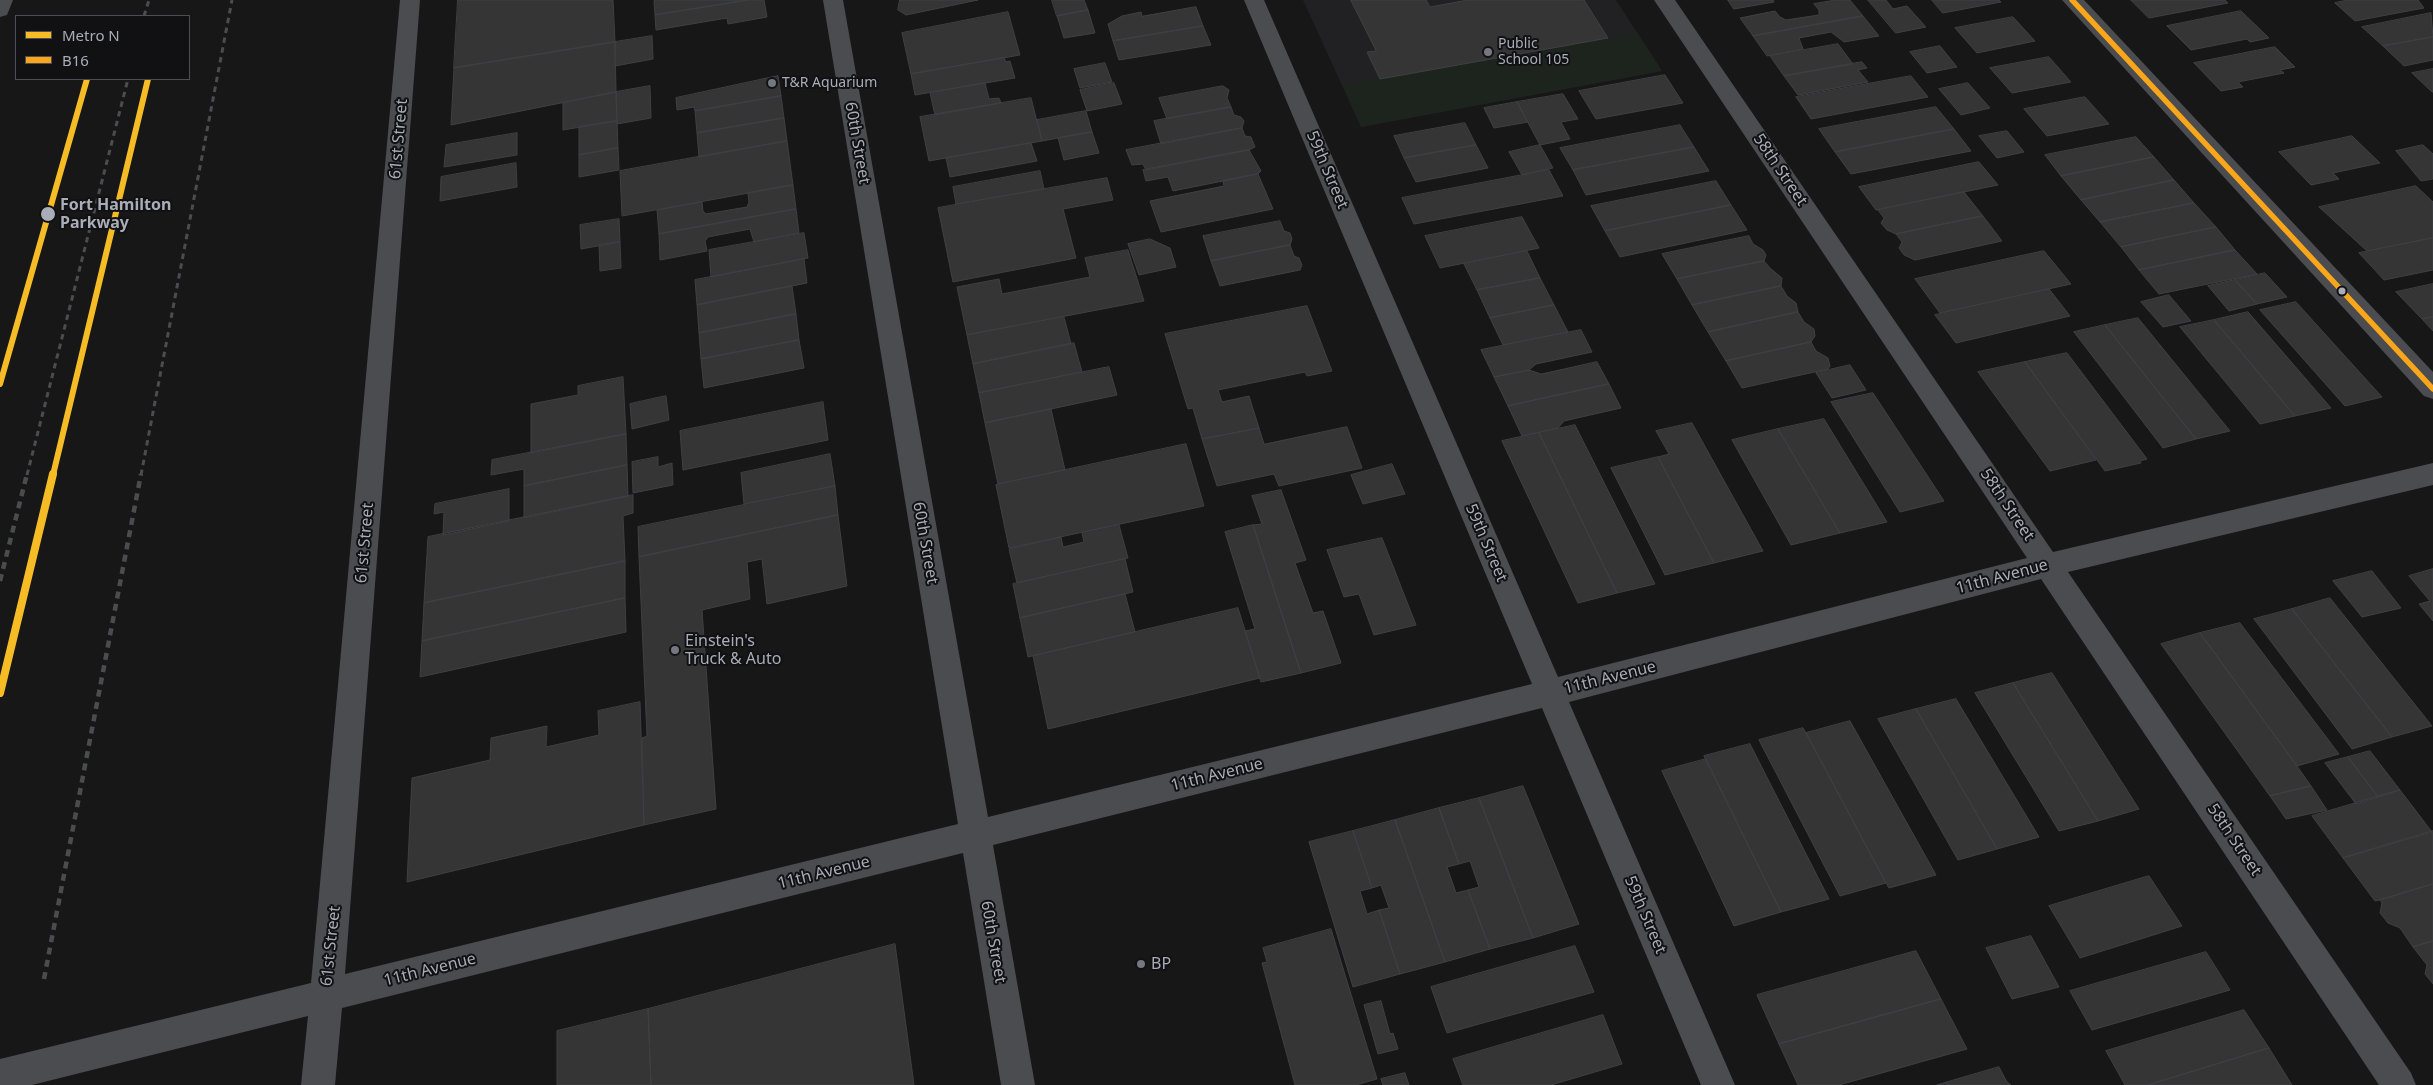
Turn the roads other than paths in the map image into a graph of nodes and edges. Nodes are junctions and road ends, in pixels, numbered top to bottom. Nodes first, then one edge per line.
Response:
1 (3, 0) edge
2 (410, 0) edge
3 (833, 0) edge
4 (1254, 0) edge
5 (1664, 0) edge
6 (2072, 0) edge
7 (0, 10) edge
8 (2433, 388) edge
9 (2433, 474) edge
10 (2048, 565) junction
11 (1550, 693) junction
12 (975, 835) junction
13 (325, 996) junction
14 (0, 1076) edge
15 (318, 1085) edge
16 (1018, 1085) edge
17 (1718, 1085) edge
18 (2399, 1085) edge

1 - 7 street
2 - 13 street, 61st Street
3 - 12 street, 60th Street
4 - 11 street, 59th Street
5 - 10 street, 58th Street
6 - 8 street
9 - 10 street, 11th Avenue
10 - 11 street, 11th Avenue
10 - 18 street, 58th Street
11 - 12 street, 11th Avenue
11 - 17 street, 59th Street
12 - 13 street, 11th Avenue
12 - 16 street, 60th Street
13 - 14 street, 11th Avenue
13 - 15 street, 61st Street

